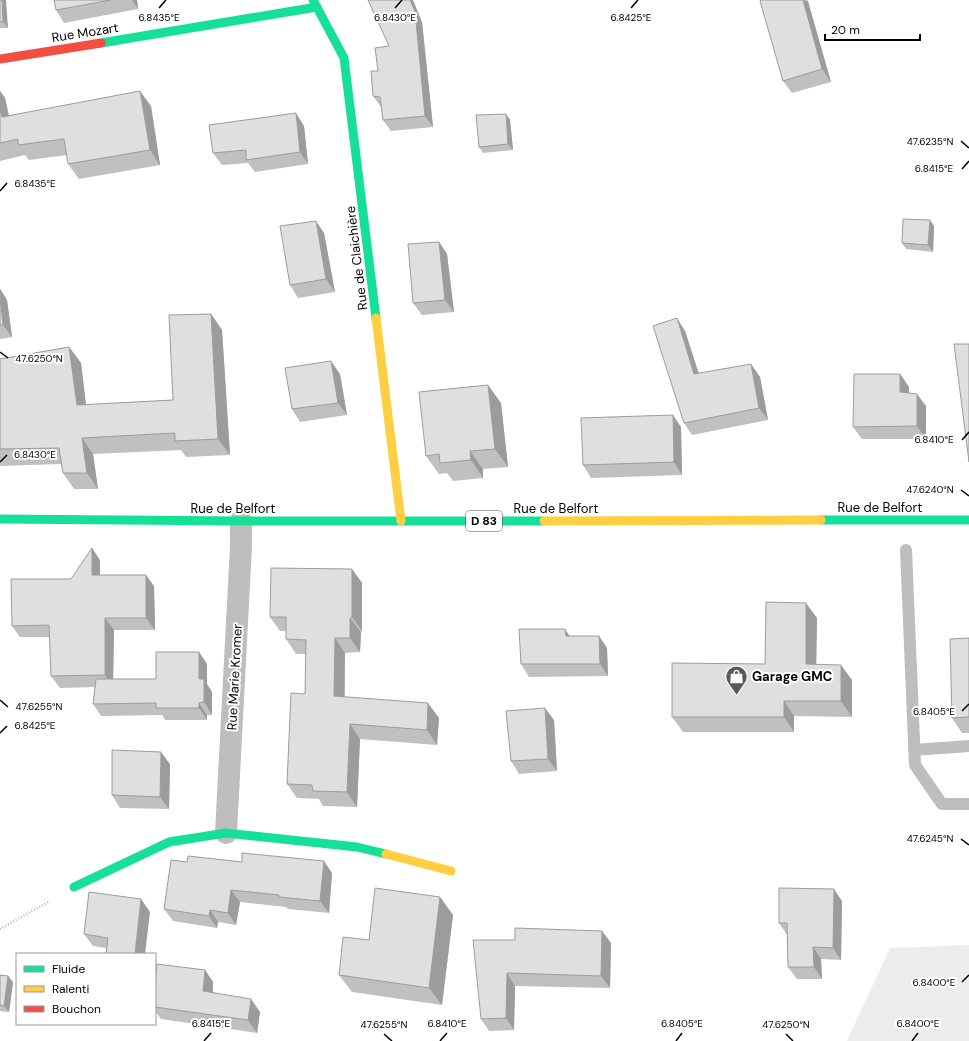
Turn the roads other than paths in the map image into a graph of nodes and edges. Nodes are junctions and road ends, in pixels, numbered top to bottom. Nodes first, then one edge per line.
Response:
1 (315, 3) edge
2 (0, 59) edge
3 (0, 519) edge
4 (969, 520) edge
5 (241, 521) junction
6 (401, 521) junction
7 (906, 550) dead end
8 (969, 746) edge
9 (914, 750) junction
10 (969, 804) edge
11 (226, 833) junction
12 (451, 871) dead end
13 (74, 887) road end

1 - 2 street, Rue Mozart
1 - 6 street, Rue de Claichière
3 - 5 street, Rue de Belfort / D 83
4 - 6 street, Rue de Belfort / D 83
5 - 6 street, Rue de Belfort / D 83
5 - 11 street, Rue Marie Kromer
7 - 9 lane
8 - 9 lane
9 - 10 lane
11 - 12 street
11 - 13 street

